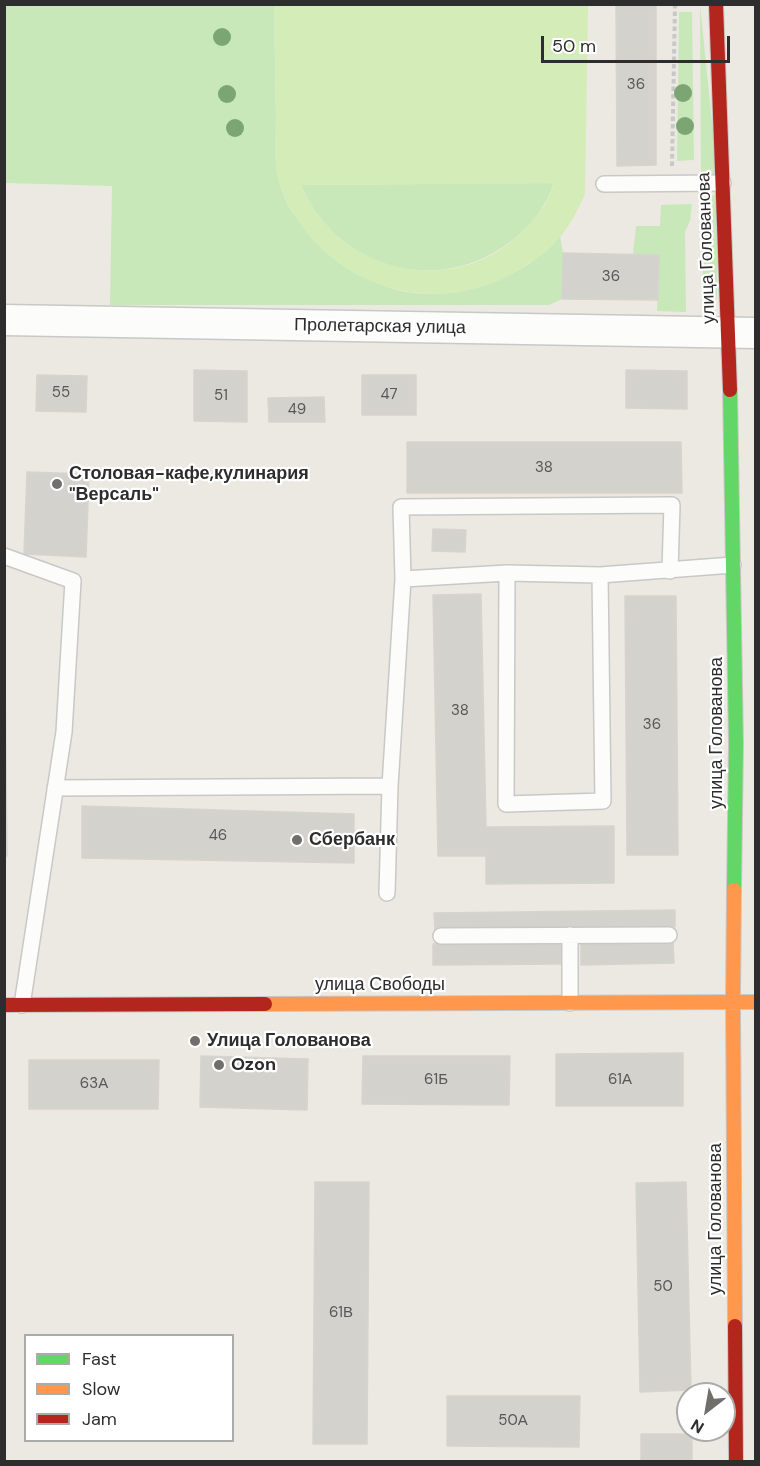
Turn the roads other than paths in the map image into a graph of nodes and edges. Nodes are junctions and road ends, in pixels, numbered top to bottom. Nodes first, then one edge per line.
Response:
1 (716, 4) edge
2 (723, 183) junction
3 (604, 184) dead end
4 (4, 320) edge
5 (742, 333) edge
6 (4, 556) edge
7 (733, 566) junction
8 (670, 571) junction
9 (507, 573) junction
10 (600, 576) junction
11 (403, 579) junction
12 (746, 743) edge
13 (390, 786) junction
14 (55, 788) junction
15 (387, 893) dead end
16 (570, 935) junction
17 (669, 935) dead end
18 (441, 936) dead end
19 (733, 1002) junction
20 (756, 1002) edge
21 (570, 1003) junction
22 (4, 1005) edge
23 (22, 1005) junction
24 (736, 1461) edge

1 - 2 street, улица Голованова
2 - 3 lane
2 - 5 street, улица Голованова
4 - 5 street, Пролетарская улица
5 - 7 street, улица Голованова
6 - 14 lane
7 - 8 lane
7 - 12 street, улица Голованова
8 - 10 lane
8 - 11 lane
9 - 10 lane
9 - 10 lane
9 - 11 lane
11 - 13 lane
12 - 19 street, улица Голованова
13 - 14 lane
13 - 15 lane
14 - 23 lane
16 - 17 lane
16 - 18 lane
16 - 21 lane
19 - 20 street, улица Свободы
19 - 21 street, улица Свободы
19 - 24 street, улица Голованова
21 - 23 street, улица Свободы
22 - 23 street, улица Свободы

